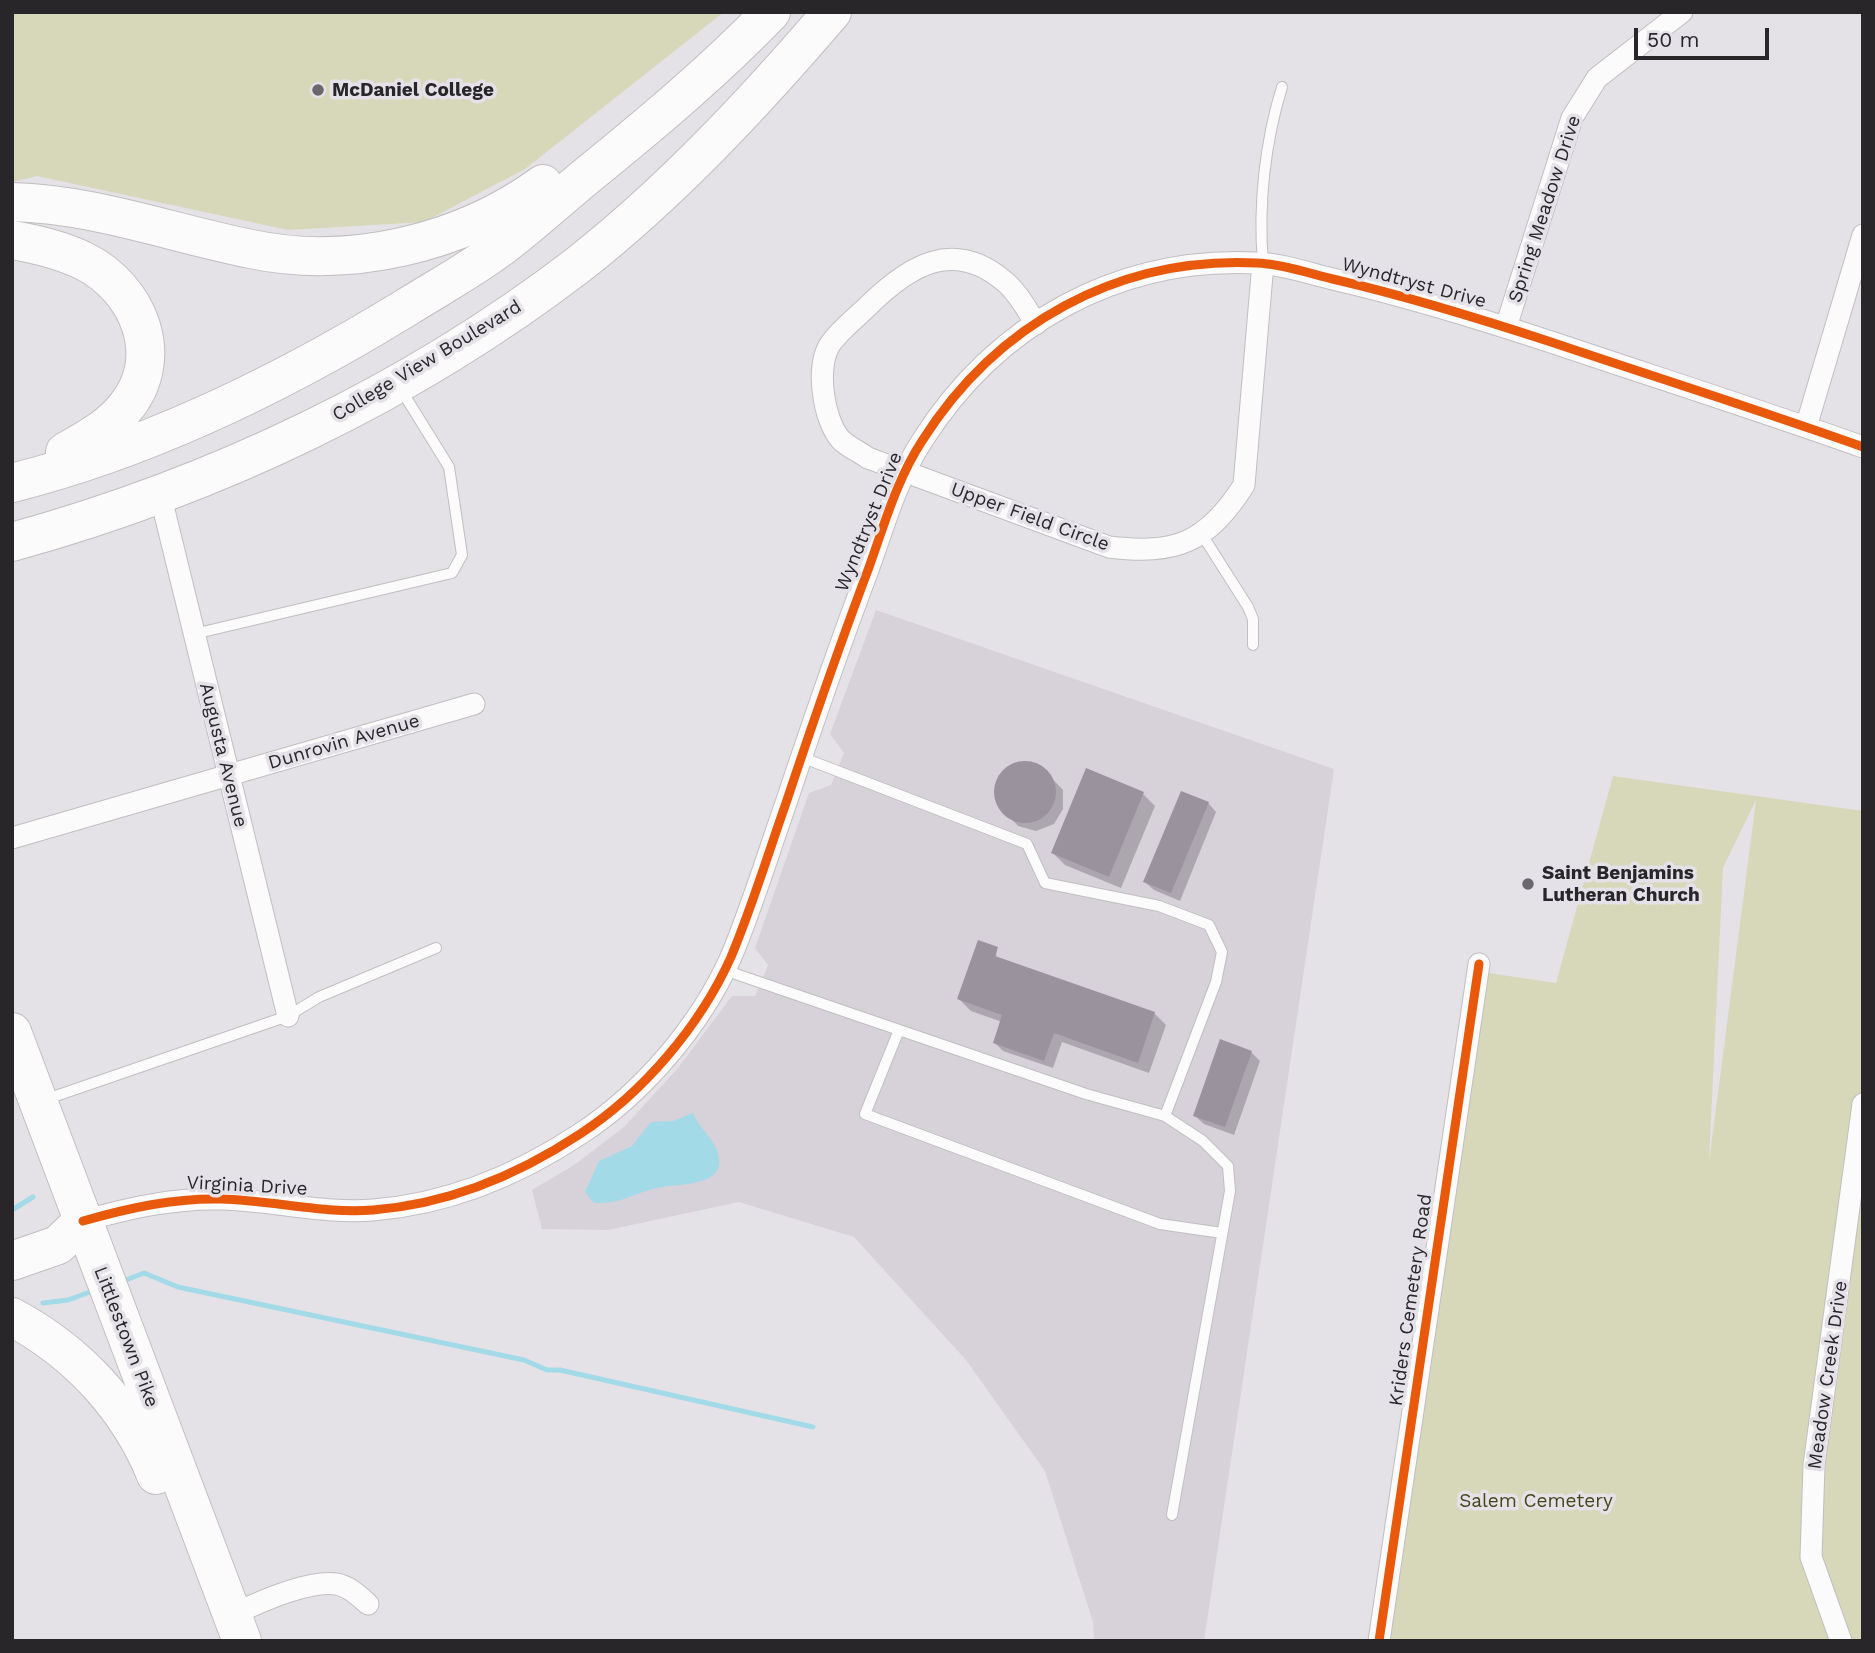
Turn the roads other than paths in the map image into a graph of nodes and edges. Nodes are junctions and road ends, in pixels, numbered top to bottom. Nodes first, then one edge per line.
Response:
1 (745, 12) edge
2 (771, 12) edge
3 (832, 12) edge
4 (1682, 12) edge
5 (1282, 87) dead end
6 (12, 202) edge
7 (1863, 235) edge
8 (12, 240) edge
9 (1263, 263) junction
10 (1036, 324) junction
11 (1506, 327) junction
12 (397, 383) junction
13 (1806, 427) junction
14 (1863, 447) edge
15 (12, 470) edge
16 (905, 472) junction
17 (12, 482) edge
18 (160, 494) junction
19 (1201, 533) junction
20 (12, 542) edge
21 (194, 635) junction
22 (1253, 645) dead end
23 (474, 704) dead end
24 (801, 757) junction
25 (228, 776) junction
26 (12, 838) edge
27 (436, 948) dead end
28 (1479, 964) dead end
29 (724, 970) junction
30 (288, 1016) junction
31 (899, 1030) junction
32 (12, 1032) edge
33 (38, 1102) junction
34 (1863, 1104) edge
35 (1165, 1116) junction
36 (1859, 1164) edge
37 (369, 1210) joint
38 (83, 1221) junction
39 (1222, 1233) junction
40 (12, 1238) edge
41 (12, 1261) edge
42 (12, 1317) edge
43 (1172, 1515) dead end
44 (214, 1567) junction
45 (368, 1604) dead end
46 (237, 1628) edge
47 (1379, 1641) edge
48 (1841, 1641) edge

1 - 6 highway
2 - 17 highway
3 - 12 highway, College View Boulevard
4 - 11 street, Spring Meadow Drive
5 - 9 lane
7 - 13 street
8 - 15 highway
9 - 10 street, Wyndtryst Drive
9 - 11 street, Wyndtryst Drive
9 - 19 street, Upper Field Circle
10 - 16 street, Wyndtryst Drive
10 - 16 street, Upper Field Circle
11 - 13 street, Wyndtryst Drive
12 - 18 highway, College View Boulevard
12 - 21 lane
13 - 14 street, Wyndtryst Drive
16 - 19 street, Upper Field Circle
16 - 24 street, Wyndtryst Drive
18 - 20 highway, College View Boulevard
18 - 21 street, Augusta Avenue
19 - 22 lane
21 - 25 street, Augusta Avenue
23 - 25 street, Dunrovin Avenue
24 - 29 street, Wyndtryst Drive
24 - 35 lane
25 - 26 street, Dunrovin Avenue
25 - 30 street, Augusta Avenue
27 - 30 lane
28 - 47 street, Kriders Cemetery Road
29 - 31 lane
29 - 37 street, Wyndtryst Drive
30 - 33 lane
31 - 35 lane
31 - 39 lane
32 - 33 highway, Littlestown Pike
33 - 38 highway, Littlestown Pike
34 - 36 street, Meadow Creek Drive
35 - 39 lane
36 - 48 street, Meadow Creek Drive
37 - 38 street, Virginia Drive
38 - 40 highway
38 - 41 highway
38 - 44 highway, Littlestown Pike
39 - 43 lane
42 - 44 highway
44 - 46 highway, Littlestown Pike
45 - 46 street

